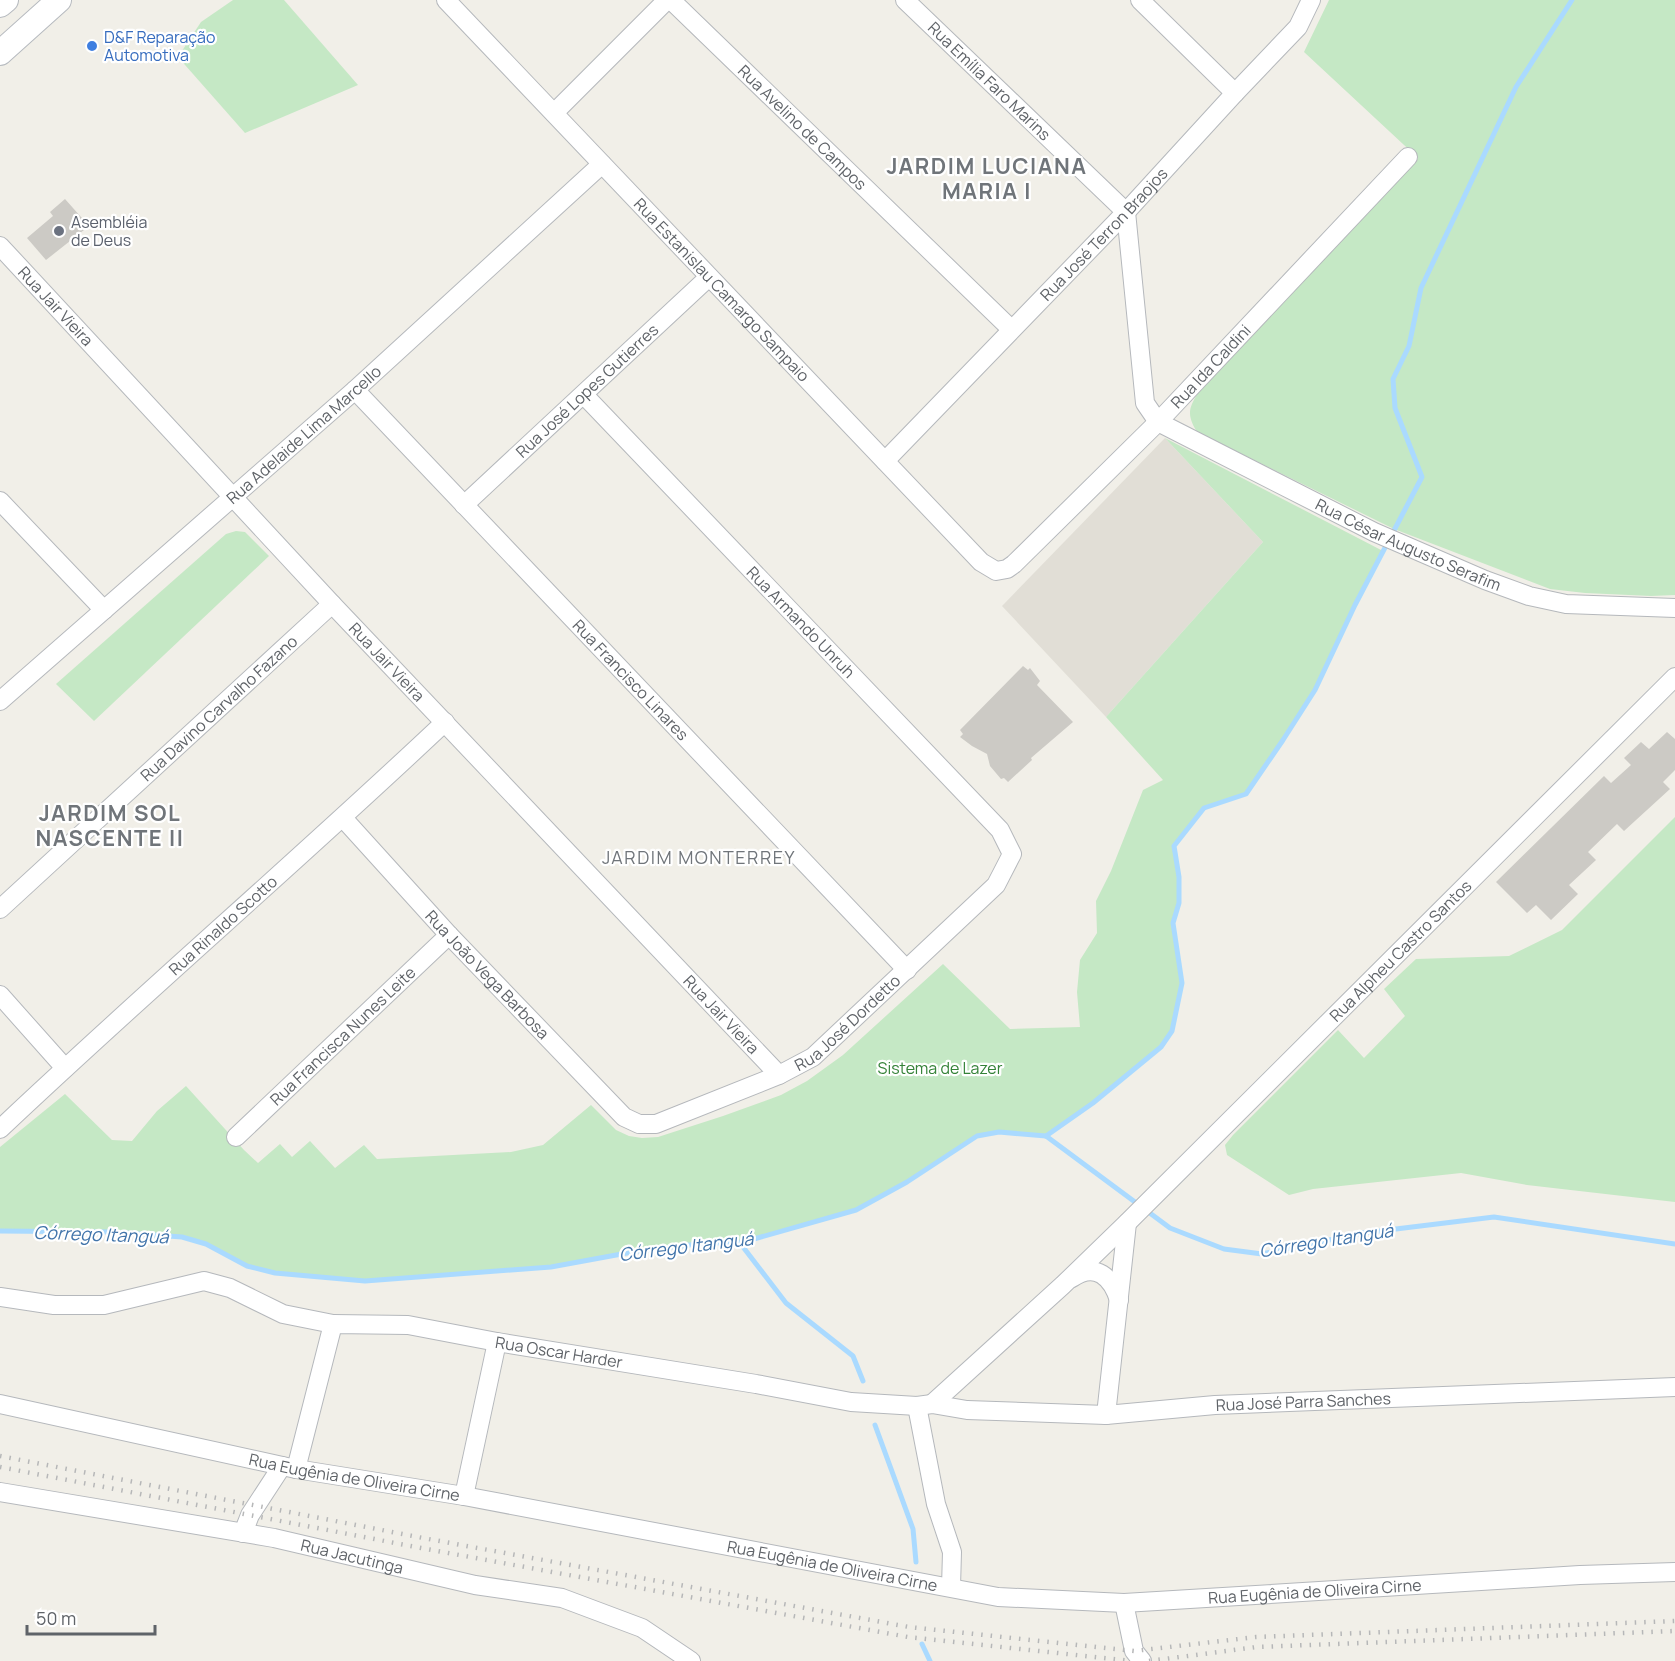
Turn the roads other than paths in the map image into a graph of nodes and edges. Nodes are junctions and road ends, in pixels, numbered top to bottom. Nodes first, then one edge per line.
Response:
1 (6, 0) edge
2 (59, 0) edge
3 (446, 0) edge
4 (669, 0) edge
5 (905, 0) edge
6 (1140, 0) edge
7 (1311, 0) edge
8 (0, 5) edge
9 (0, 53) edge
10 (1235, 93) junction
11 (554, 113) junction
12 (1408, 157) dead end
13 (602, 164) junction
14 (1126, 212) junction
15 (1, 247) edge
16 (709, 277) junction
17 (1011, 329) junction
18 (355, 390) junction
19 (584, 395) junction
20 (1158, 422) junction
21 (885, 461) junction
22 (233, 497) junction
23 (0, 501) edge
24 (464, 504) junction
25 (1007, 569) joint
26 (332, 604) junction
27 (1675, 608) edge
28 (104, 610) junction
29 (1675, 677) edge
30 (0, 700) edge
31 (446, 722) junction
32 (343, 818) junction
33 (1012, 854) joint
34 (0, 909) edge
35 (449, 935) junction
36 (907, 970) junction
37 (0, 995) edge
38 (65, 1068) junction
39 (779, 1075) junction
40 (639, 1124) joint
41 (0, 1129) edge
42 (236, 1137) dead end
43 (1129, 1221) junction
44 (1064, 1285) junction
45 (0, 1297) edge
46 (1119, 1300) junction
47 (333, 1324) junction
48 (497, 1342) junction
49 (1675, 1387) edge
50 (0, 1404) edge
51 (925, 1405) junction
52 (1106, 1416) junction
53 (289, 1468) junction
54 (0, 1492) edge
55 (464, 1496) junction
56 (243, 1533) junction
57 (1675, 1572) edge
58 (951, 1587) junction
59 (1124, 1603) junction
60 (691, 1661) edge
61 (1142, 1661) edge

1 - 8 street
2 - 9 street
3 - 11 street, Rua Estanislau Camargo Sampaio
4 - 11 street
4 - 17 street, Rua Avelino de Campos
5 - 14 street, Rua Emília Faro Marins
6 - 10 street
7 - 10 street, Rua José Terron Braojos
10 - 14 street, Rua José Terron Braojos
11 - 13 street, Rua Estanislau Camargo Sampaio
12 - 20 street, Rua Ida Caldini
13 - 16 street, Rua Estanislau Camargo Sampaio
13 - 18 street, Rua Adelaide Lima Marcello
14 - 17 street, Rua José Terron Braojos
14 - 20 street
15 - 22 street, Rua Jair Vieira
16 - 19 street, Rua José Lopes Gutierres
16 - 21 street, Rua Estanislau Camargo Sampaio
17 - 21 street, Rua José Terron Braojos
18 - 22 street, Rua Adelaide Lima Marcello
18 - 24 street, Rua Francisco Linares
19 - 24 street, Rua José Lopes Gutierres
19 - 33 street, Rua Armando Unruh
20 - 25 street, Rua Ida Caldini
20 - 27 street, Rua César Augusto Serafim
21 - 25 street, Rua Estanislau Camargo Sampaio
22 - 26 street, Rua Jair Vieira
22 - 28 street, Rua Adelaide Lima Marcello
23 - 28 street
24 - 36 street, Rua Francisco Linares
26 - 31 street, Rua Jair Vieira
26 - 34 street, Rua Davino Carvalho Fazano
28 - 30 street, Rua Adelaide Lima Marcello
29 - 43 street, Rua Alpheu Castro Santos
31 - 32 street, Rua Rinaldo Scotto
31 - 39 street, Rua Jair Vieira
32 - 35 street, Rua João Vega Barbosa
32 - 38 street, Rua Rinaldo Scotto
33 - 36 street, Rua José Dordetto
35 - 40 street, Rua João Vega Barbosa
35 - 42 street, Rua Francisca Nunes Leite
36 - 39 street, Rua José Dordetto
37 - 38 street
38 - 41 street, Rua Rinaldo Scotto
39 - 40 street, Rua José Dordetto
43 - 44 street, Rua Alpheu Castro Santos
43 - 46 street
44 - 46 street, Rua Alpheu Castro Santos
44 - 51 street, Rua Alpheu Castro Santos
45 - 47 street, Rua Oscar Harder
46 - 52 street
47 - 48 street, Rua Oscar Harder
47 - 53 street
48 - 51 street, Rua Oscar Harder
48 - 55 street
49 - 52 street, Rua José Parra Sanches
50 - 53 street, Rua Eugênia de Oliveira Cirne
51 - 52 street, Rua José Parra Sanches
51 - 58 street
53 - 55 street, Rua Eugênia de Oliveira Cirne
53 - 56 street
54 - 56 street, Rua Jacutinga
55 - 58 street, Rua Eugênia de Oliveira Cirne
56 - 60 street, Rua Jacutinga
57 - 59 street, Rua Eugênia de Oliveira Cirne
58 - 59 street, Rua Eugênia de Oliveira Cirne
59 - 61 street

